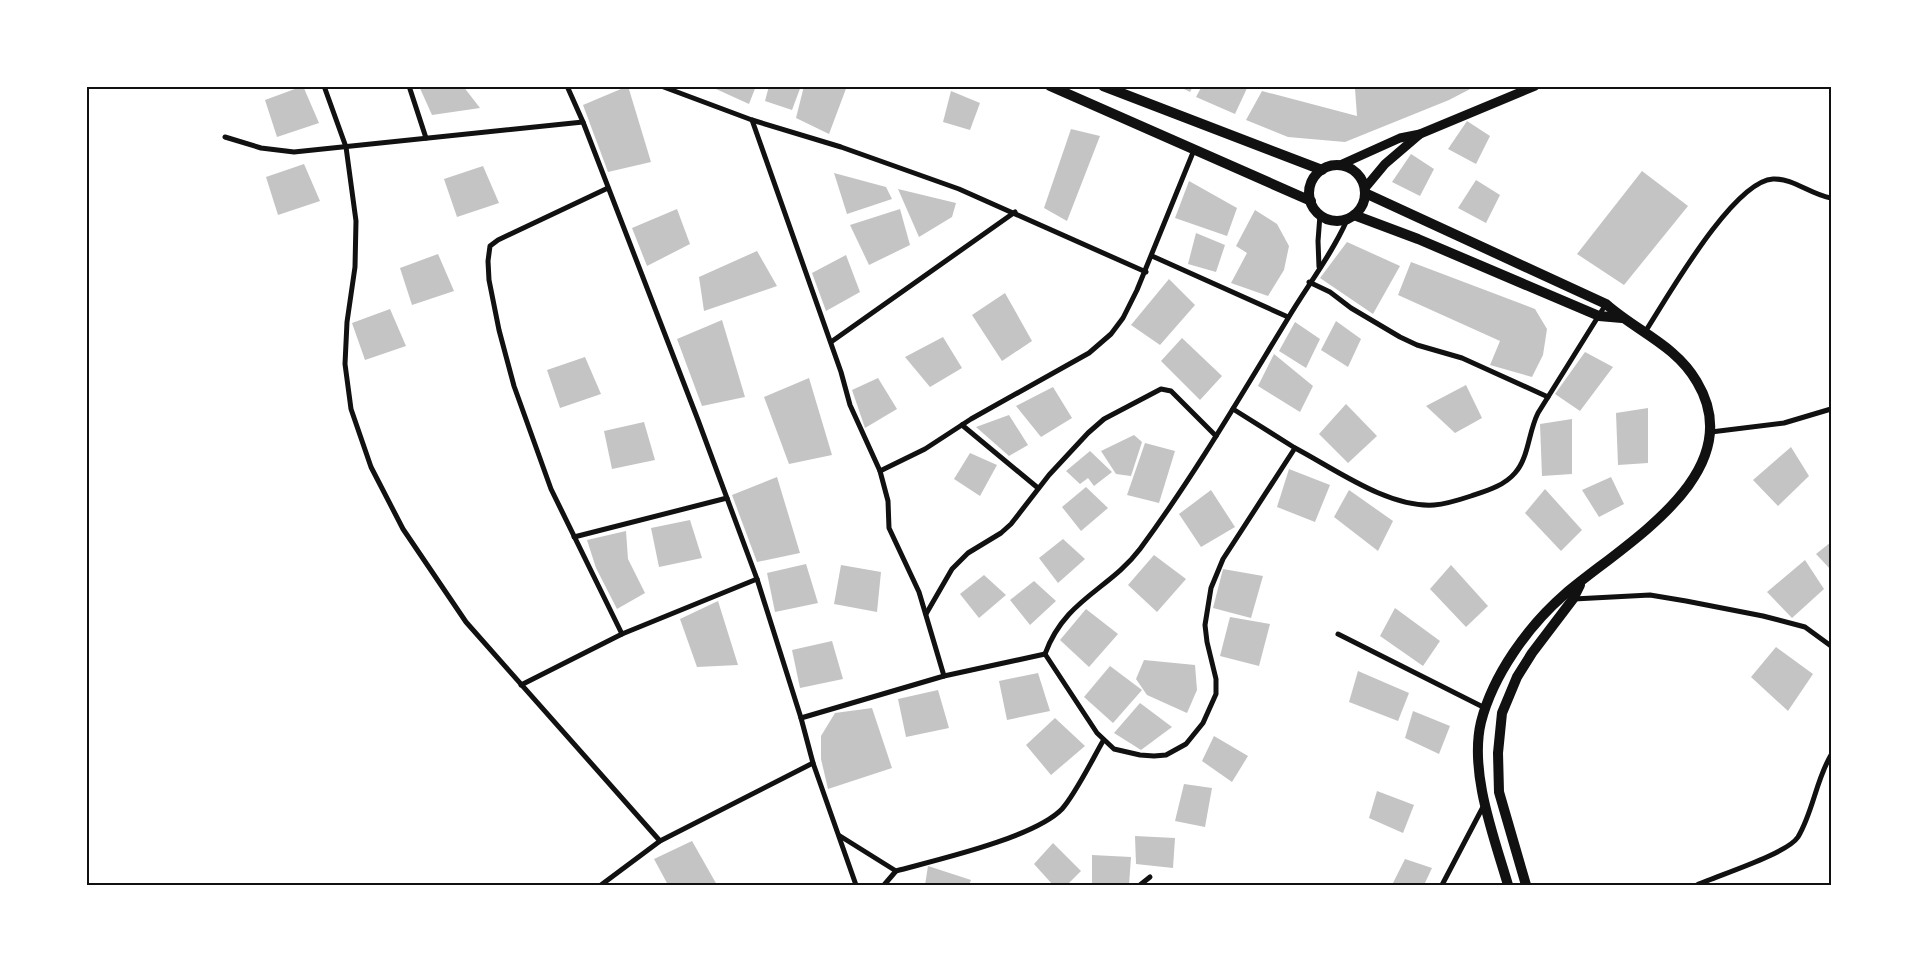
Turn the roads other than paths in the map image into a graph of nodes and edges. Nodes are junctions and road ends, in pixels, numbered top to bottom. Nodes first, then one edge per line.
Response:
1 (324, 86) edge
2 (409, 86) edge
3 (567, 86) edge
4 (661, 86) edge
5 (1050, 86) edge
6 (1103, 86) edge
7 (1534, 86) edge
8 (752, 120) junction
9 (583, 122) junction
10 (1420, 134) junction
11 (226, 137) dead end
12 (426, 138) junction
13 (346, 147) junction
14 (1194, 150) junction
15 (1340, 165) junction
16 (1322, 170) junction
17 (608, 188) junction
18 (1365, 191) junction
19 (1831, 198) edge
20 (1311, 202) junction
21 (1015, 212) junction
22 (1320, 215) junction
23 (1350, 218) junction
24 (1152, 256) junction
25 (1319, 267) junction
26 (1146, 272) junction
27 (1309, 282) junction
28 (1606, 304) junction
29 (1600, 316) junction
30 (1288, 317) junction
31 (1622, 318) junction
32 (1644, 332) junction
33 (830, 342) junction
34 (1548, 397) junction
35 (1233, 409) junction
36 (1831, 409) edge
37 (962, 425) junction
38 (1711, 432) junction
39 (1216, 436) junction
40 (1295, 448) junction
41 (880, 471) junction
42 (1038, 488) junction
43 (727, 498) junction
44 (574, 537) junction
45 (757, 579) junction
46 (1569, 596) junction
47 (926, 614) junction
48 (622, 634) junction
49 (1338, 634) dead end
50 (1831, 646) edge
51 (1045, 654) junction
52 (944, 676) junction
53 (521, 684) junction
54 (1486, 709) junction
55 (802, 718) junction
56 (1104, 741) junction
57 (1831, 755) edge
58 (813, 763) junction
59 (1485, 802) junction
60 (839, 836) junction
61 (660, 841) junction
62 (896, 871) junction
63 (1150, 877) dead end
64 (601, 885) edge
65 (856, 885) edge
66 (884, 885) edge
67 (1140, 885) edge
68 (1442, 885) edge
69 (1508, 885) edge
70 (1526, 885) edge
71 (1697, 885) edge

1 - 13 street
2 - 12 street
3 - 9 street
4 - 8 street
5 - 14 main road
6 - 16 main road
7 - 10 street
8 - 21 street
8 - 33 street
9 - 12 street
9 - 17 street
10 - 15 street
10 - 18 street
11 - 13 street
12 - 13 street
13 - 53 street
14 - 20 main road
14 - 24 street
15 - 16 main road
15 - 18 main road
16 - 20 main road
17 - 43 street
17 - 44 street
18 - 23 main road
18 - 28 main road
19 - 32 street
20 - 22 main road
21 - 26 street
21 - 33 street
22 - 23 main road
22 - 25 street
23 - 25 street
23 - 29 main road
24 - 26 street
24 - 30 street
25 - 27 street
26 - 37 street
27 - 30 street
27 - 34 street
28 - 29 street
28 - 31 main road
29 - 31 main road
29 - 34 street
30 - 35 street
31 - 32 main road
32 - 38 main road
33 - 41 street
34 - 40 street
35 - 39 street
35 - 40 street
36 - 38 street
37 - 41 street
37 - 42 street
38 - 46 main road
39 - 42 street
39 - 51 street
40 - 56 street
41 - 47 street
42 - 47 street
43 - 44 street
43 - 45 street
44 - 48 street
45 - 48 street
45 - 55 street
46 - 50 street
46 - 54 main road
46 - 70 main road
47 - 52 street
48 - 53 street
49 - 54 street
51 - 52 street
51 - 56 street
52 - 55 street
53 - 61 street
54 - 59 main road
55 - 58 street
56 - 62 street
57 - 71 street
58 - 60 street
58 - 61 street
59 - 68 street
59 - 69 main road
60 - 62 street
60 - 65 street
61 - 64 street
62 - 66 street
63 - 67 street

